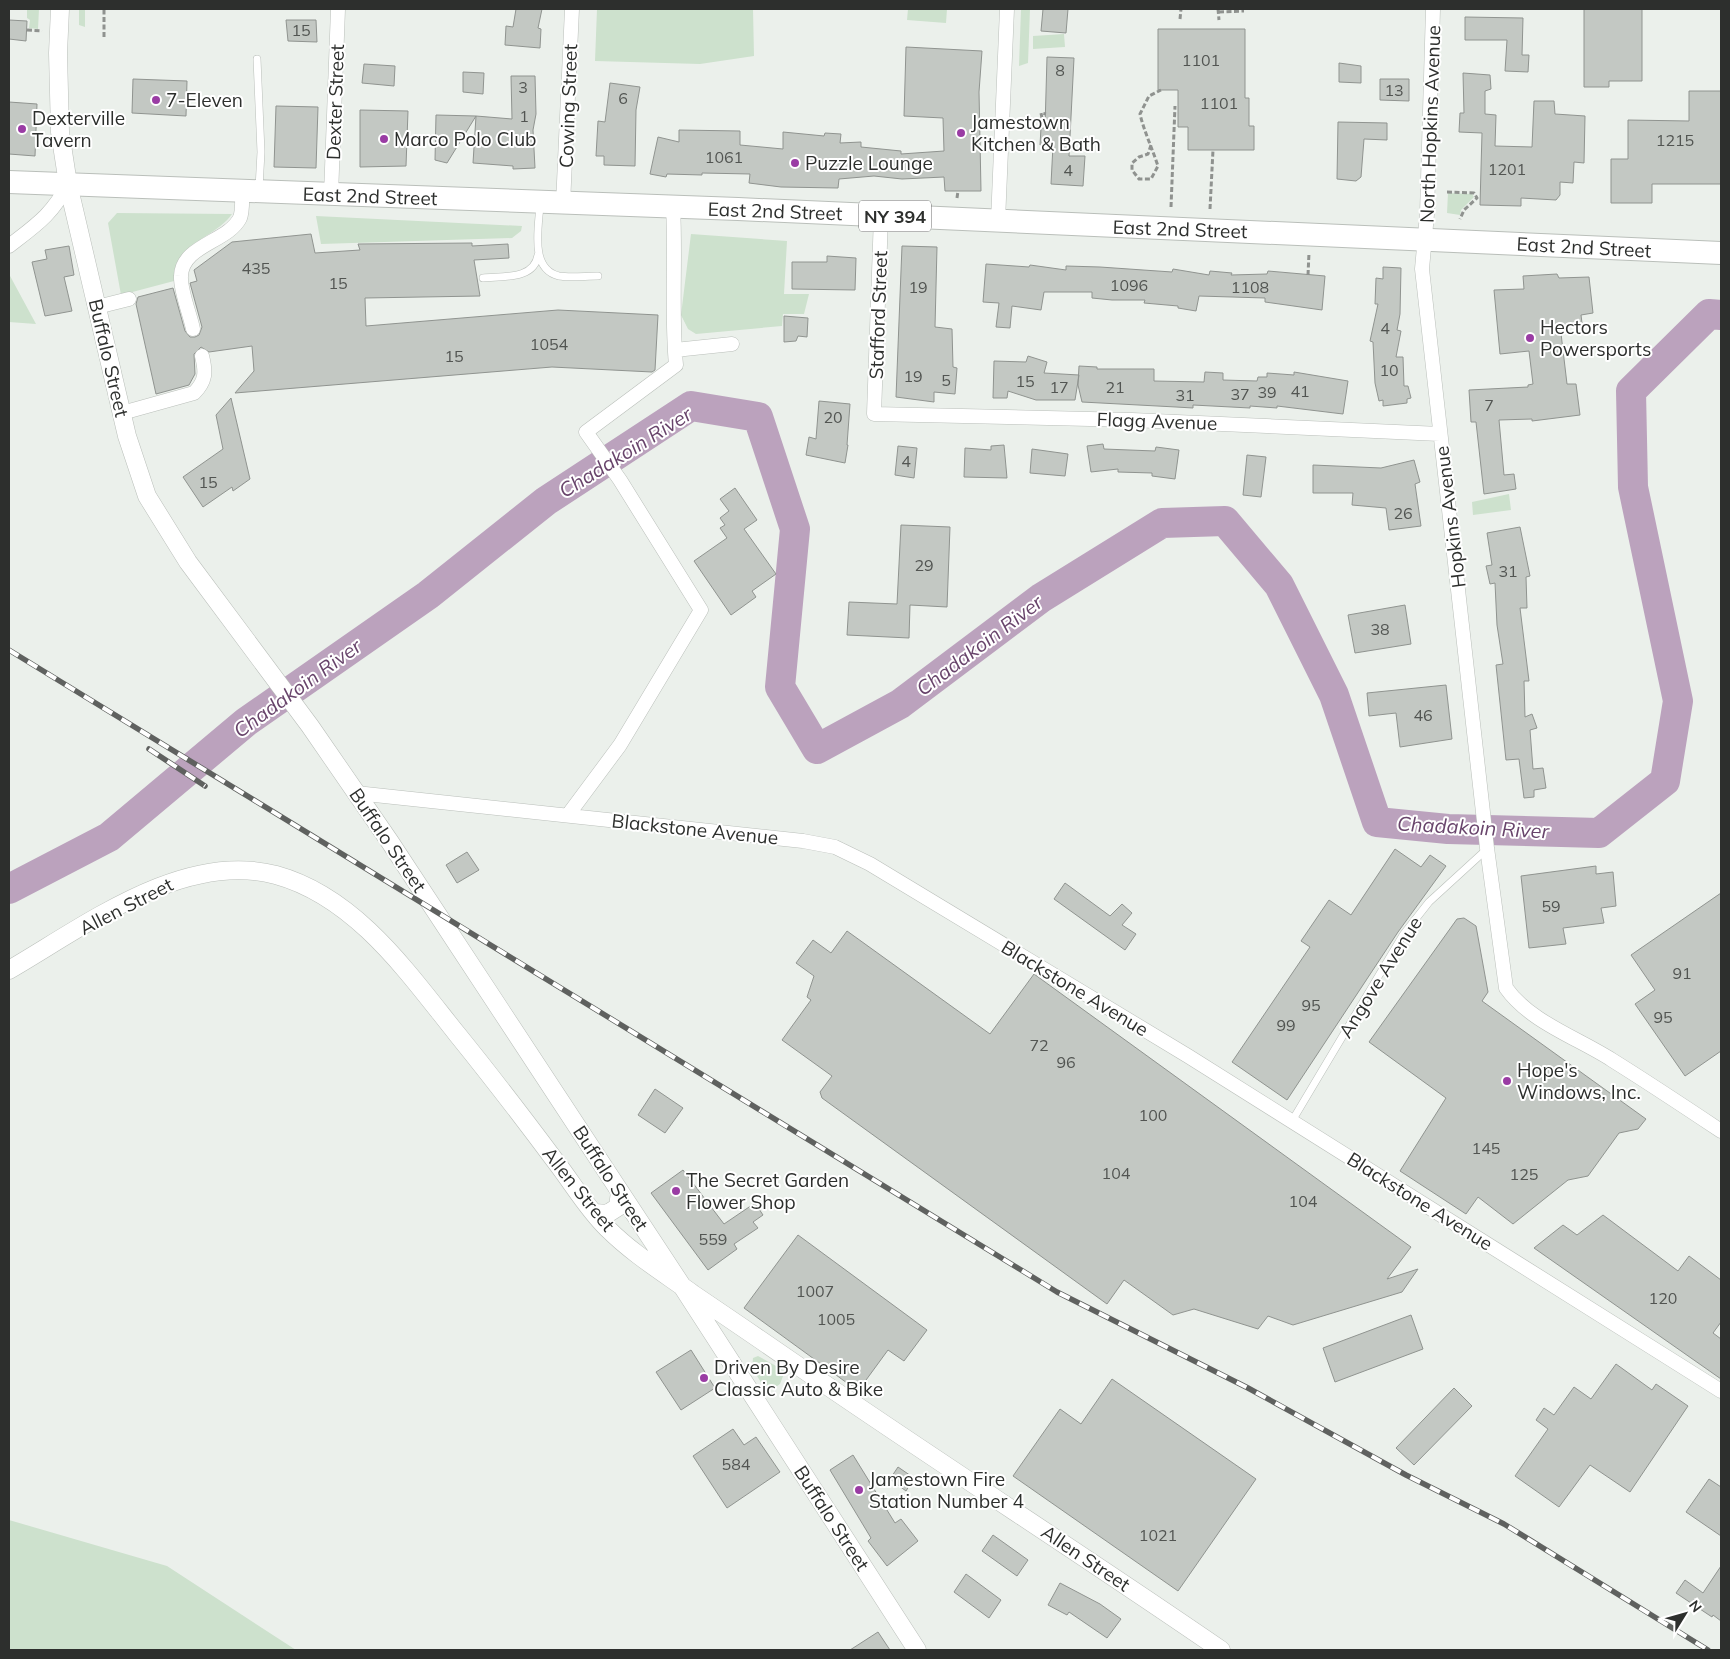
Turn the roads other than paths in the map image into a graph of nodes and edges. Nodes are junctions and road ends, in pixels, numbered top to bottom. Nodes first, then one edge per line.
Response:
1 (60, 9) edge
2 (338, 9) edge
3 (572, 9) edge
4 (1007, 9) edge
5 (1433, 9) edge
6 (257, 59) dead end
7 (9, 182) edge
8 (68, 184) junction
9 (250, 191) junction
10 (331, 195) junction
11 (540, 203) junction
12 (562, 204) junction
13 (673, 207) junction
14 (882, 216) junction
15 (998, 221) junction
16 (1426, 240) junction
17 (9, 246) edge
18 (539, 252) junction
19 (1721, 253) edge
20 (598, 276) dead end
21 (483, 278) dead end
22 (129, 299) dead end
23 (97, 307) junction
24 (193, 329) dead end
25 (732, 344) dead end
26 (675, 350) junction
27 (202, 356) dead end
28 (122, 413) junction
29 (874, 414) joint
30 (1440, 434) junction
31 (356, 793) junction
32 (568, 815) junction
33 (1487, 844) junction
34 (9, 970) edge
35 (1292, 1121) junction
36 (1721, 1131) edge
37 (620, 1192) junction
38 (595, 1213) junction
39 (682, 1286) junction
40 (1721, 1391) edge
41 (917, 1650) edge
42 (1221, 1650) edge

1 - 8 street, Buffalo Street
2 - 10 street, Dexter Street
3 - 12 street, Cowing Street
4 - 15 street
5 - 16 street, North Hopkins Avenue
6 - 9 lane
7 - 8 main road, East 2nd Street / NY 394
8 - 9 main road, East 2nd Street / NY 394
8 - 17 street
8 - 23 street, Buffalo Street
9 - 10 main road, East 2nd Street / NY 394
9 - 24 street
10 - 11 main road, East 2nd Street / NY 394
11 - 12 main road, East 2nd Street / NY 394
11 - 18 lane
12 - 13 main road, East 2nd Street / NY 394
13 - 14 main road, East 2nd Street / NY 394
13 - 26 street
14 - 15 main road, East 2nd Street / NY 394
14 - 29 street, Stafford Street
15 - 16 main road, East 2nd Street / NY 394
16 - 19 main road, East 2nd Street / NY 394
16 - 30 street, Hopkins Avenue
18 - 20 lane
18 - 21 lane
22 - 23 street
23 - 28 street, Buffalo Street
25 - 26 street
26 - 32 street
27 - 28 street
28 - 31 street, Buffalo Street
29 - 30 street, Flagg Avenue
30 - 33 street, Hopkins Avenue
31 - 32 street, Blackstone Avenue
31 - 37 street, Buffalo Street
32 - 35 street, Blackstone Avenue
33 - 35 lane, Angove Avenue
33 - 36 street
34 - 38 street, Allen Street
35 - 40 street, Blackstone Avenue
37 - 38 street
37 - 39 street, Buffalo Street
38 - 39 street, Allen Street
39 - 41 street, Buffalo Street
39 - 42 street, Allen Street

